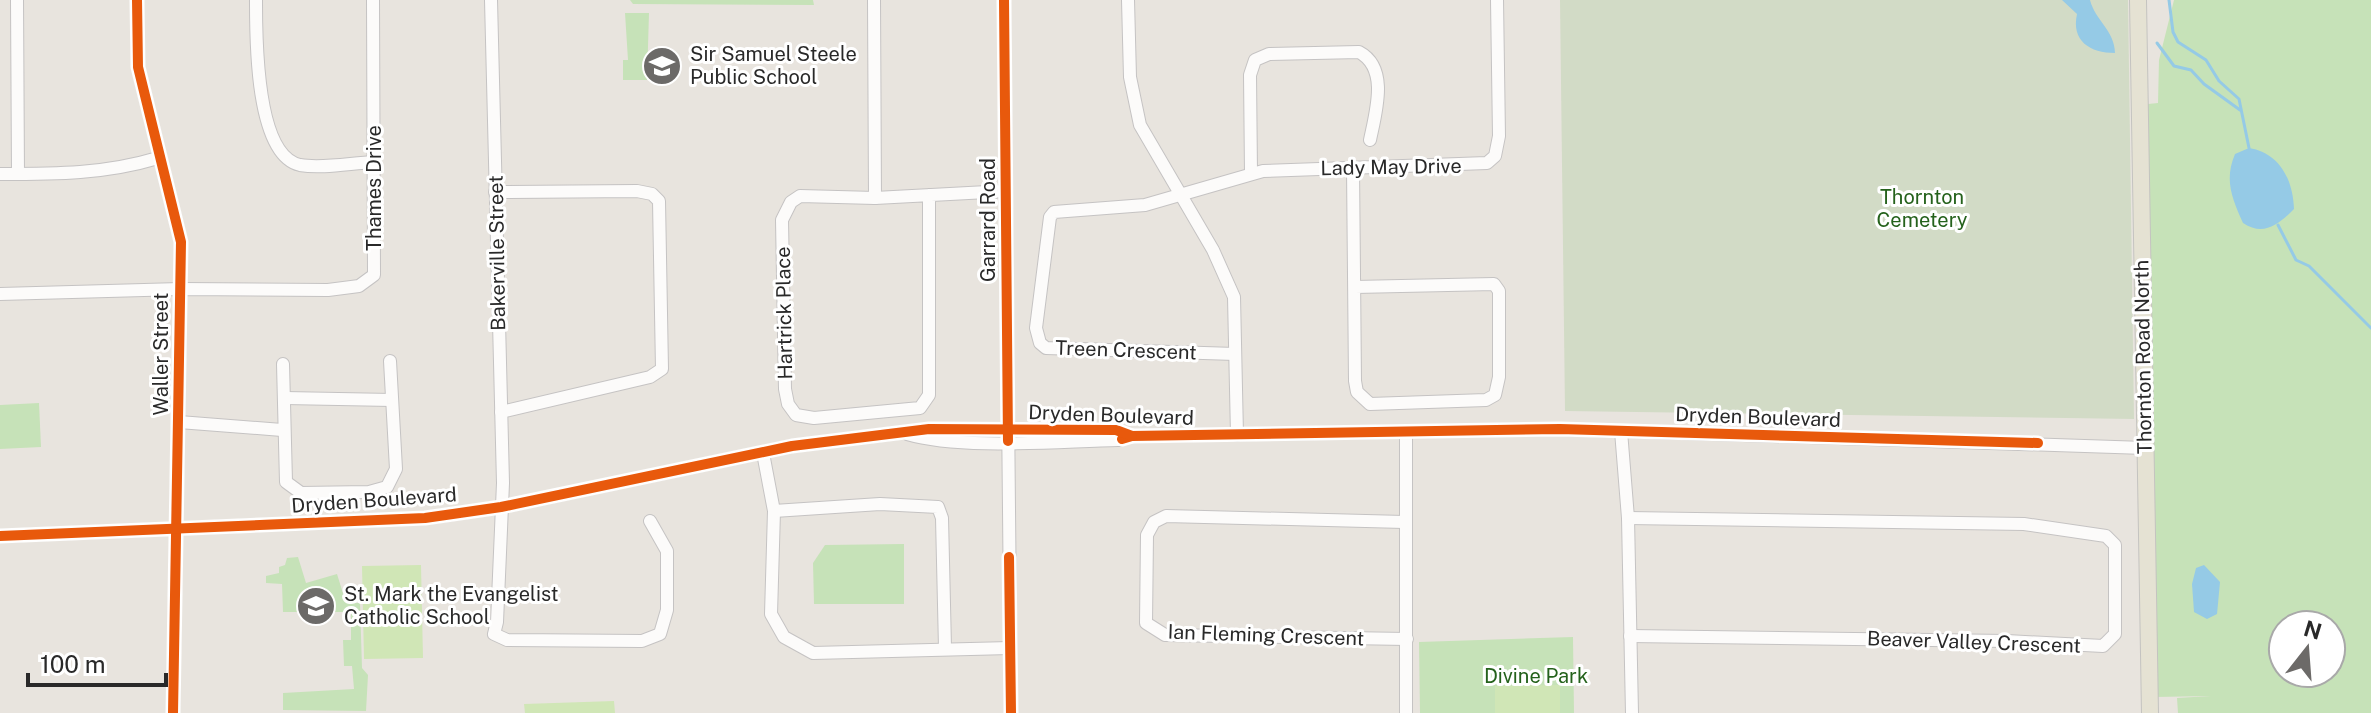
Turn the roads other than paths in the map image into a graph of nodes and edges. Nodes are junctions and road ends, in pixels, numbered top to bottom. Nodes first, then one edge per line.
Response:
1 (17, 0) edge
2 (137, 0) edge
3 (256, 0) edge
4 (373, 0) edge
5 (491, 0) edge
6 (874, 0) edge
7 (1004, 0) edge
8 (1128, 0) edge
9 (1497, 0) edge
10 (2138, 0) edge
11 (1370, 140) dead end
12 (158, 158) junction
13 (374, 162) junction
14 (1353, 168) junction
15 (1251, 173) junction
16 (0, 174) edge
17 (18, 174) junction
18 (1006, 191) junction
19 (495, 192) junction
20 (929, 195) junction
21 (1179, 195) junction
22 (875, 198) junction
23 (1355, 287) junction
24 (180, 289) junction
25 (0, 294) edge
26 (1235, 354) junction
27 (390, 361) dead end
28 (283, 364) dead end
29 (285, 398) junction
30 (392, 400) junction
31 (501, 412) junction
32 (179, 422) junction
33 (282, 430) junction
34 (1621, 431) junction
35 (1406, 433) junction
36 (1008, 435) junction
37 (1237, 435) junction
38 (2145, 448) junction
39 (763, 453) junction
40 (501, 507) junction
41 (774, 511) junction
42 (1628, 518) junction
43 (650, 521) dead end
44 (1404, 522) junction
45 (178, 526) junction
46 (0, 536) edge
47 (1630, 636) junction
48 (1407, 639) junction
49 (945, 648) junction
50 (1010, 648) junction
51 (173, 713) edge
52 (1011, 713) edge
53 (1406, 713) edge
54 (1632, 713) edge
55 (2150, 713) edge

1 - 17 street
2 - 12 street, Waller Street
3 - 13 street
4 - 13 street, Thames Drive
5 - 19 street, Bakerville Street
6 - 22 street
7 - 18 street, Garrard Road
8 - 21 street
9 - 14 street, Lady May Drive
10 - 38 main road, Thornton Road North
11 - 15 street
12 - 17 street
12 - 24 street, Waller Street
13 - 24 street, Thames Drive
14 - 15 street, Lady May Drive
14 - 23 street
15 - 21 street, Lady May Drive
16 - 17 street
18 - 20 street, Hartrick Place
18 - 36 street, Garrard Road
19 - 31 street, Bakerville Street
19 - 31 street
20 - 22 street, Hartrick Place
20 - 22 street, Hartrick Place
21 - 26 street
21 - 26 street, Treen Crescent
23 - 23 street
24 - 25 street
24 - 32 street, Waller Street
26 - 37 street
27 - 30 street
28 - 29 street
29 - 30 street
29 - 33 street
30 - 33 street
31 - 40 street, Bakerville Street
32 - 33 street
32 - 45 street, Waller Street
34 - 35 street, Dryden Boulevard
34 - 38 street, Dryden Boulevard
34 - 42 street
35 - 37 street, Dryden Boulevard
35 - 44 street
36 - 37 street, Dryden Boulevard
36 - 39 street, Dryden Boulevard
36 - 50 street, Garrard Road
38 - 55 main road, Thornton Road North
39 - 40 street, Dryden Boulevard
39 - 41 street
40 - 43 street, Bakerville Street
40 - 45 street, Dryden Boulevard
41 - 49 street
41 - 49 street
42 - 47 street
42 - 47 street, Beaver Valley Crescent
44 - 48 street
44 - 48 street, Ian Fleming Crescent
45 - 46 street, Dryden Boulevard
45 - 51 street, Waller Street
47 - 54 street
48 - 53 street
49 - 50 street
50 - 52 street, Garrard Road

